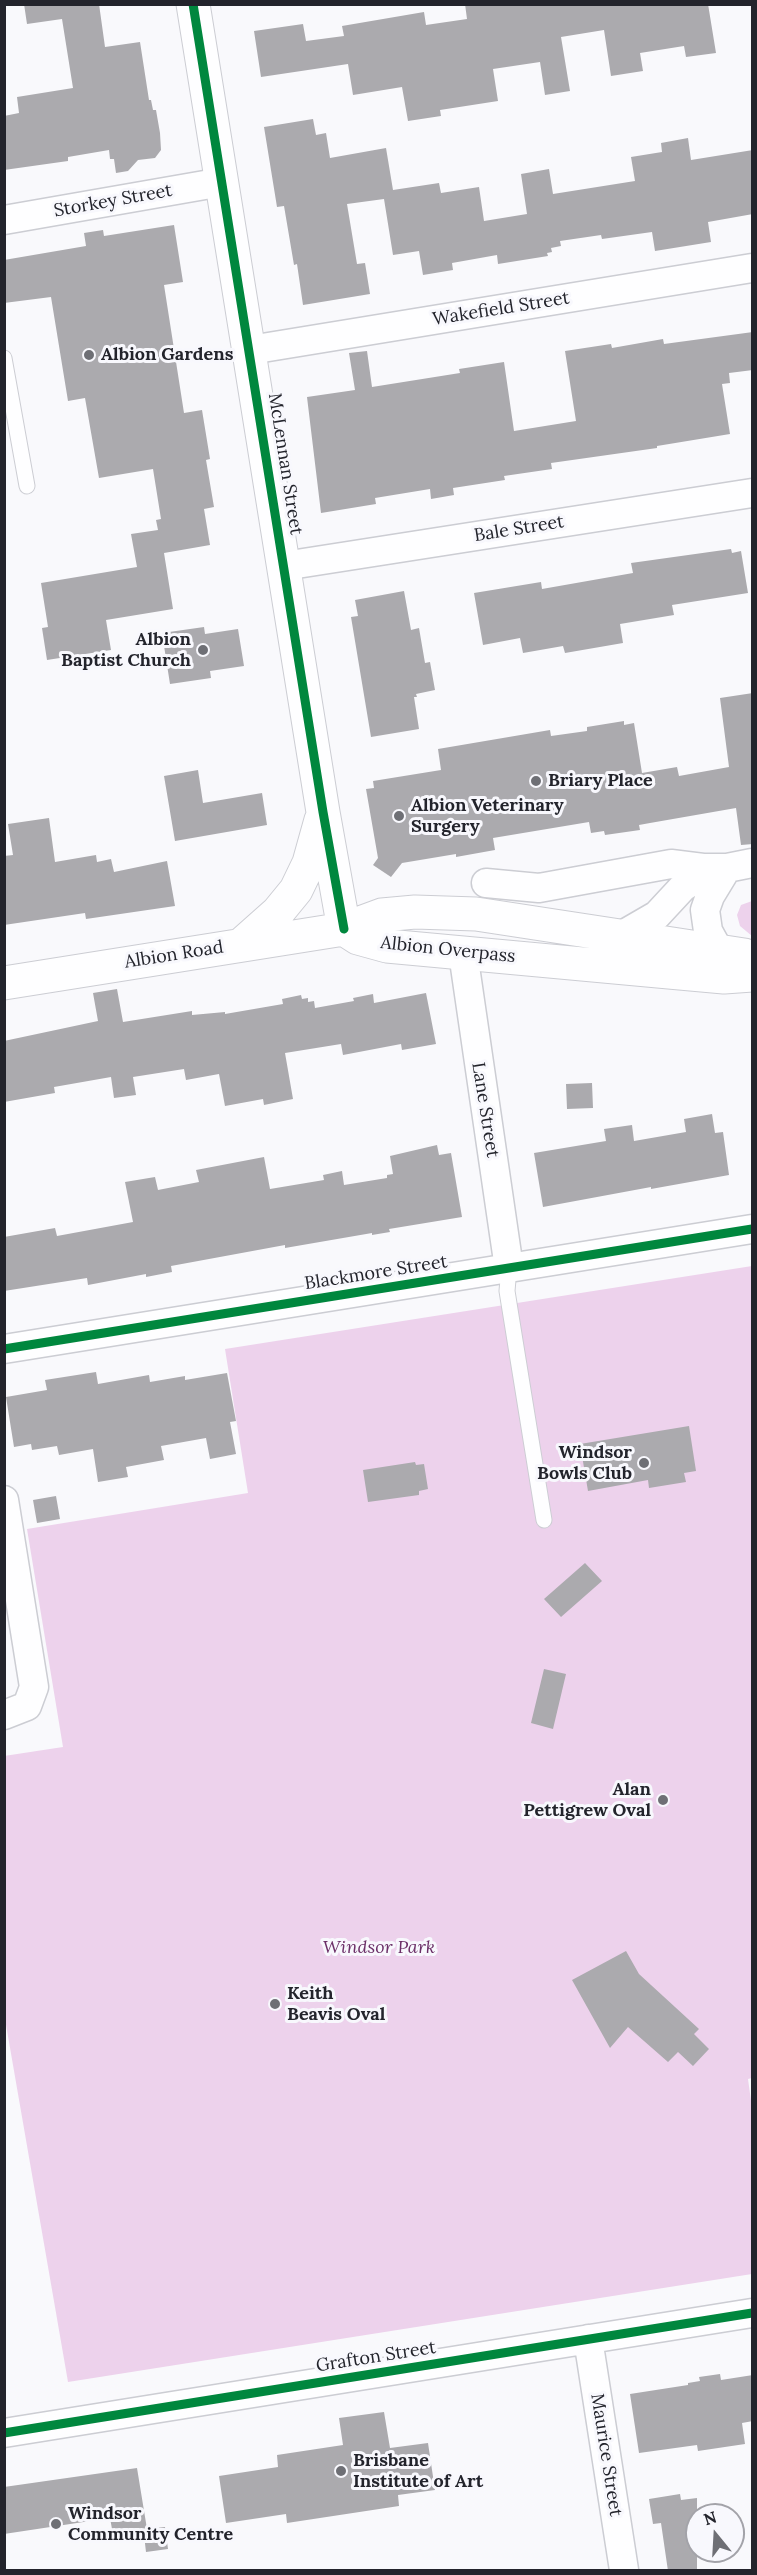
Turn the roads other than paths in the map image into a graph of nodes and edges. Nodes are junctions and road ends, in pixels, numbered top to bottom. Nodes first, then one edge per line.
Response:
1 (193, 4) edge
2 (222, 182) junction
3 (4, 220) edge
4 (753, 268) edge
5 (250, 350) junction
6 (4, 358) edge
7 (27, 486) dead end
8 (753, 493) edge
9 (285, 566) junction
10 (323, 812) junction
11 (740, 865) edge
12 (486, 883) dead end
13 (344, 929) junction
14 (620, 937) junction
15 (242, 944) junction
16 (719, 951) junction
17 (463, 953) junction
18 (753, 958) edge
19 (753, 975) edge
20 (4, 983) edge
21 (753, 1229) edge
22 (509, 1268) junction
23 (4, 1349) edge
24 (4, 1500) edge
25 (544, 1520) dead end
26 (16, 1710) edge
27 (753, 2313) edge
28 (588, 2339) junction
29 (4, 2433) edge
30 (624, 2571) edge

1 - 2 main road, McLennan Street
2 - 3 street, Storkey Street
2 - 5 main road, McLennan Street
4 - 5 street, Wakefield Street
5 - 9 main road, McLennan Street
6 - 7 lane
8 - 9 street, Bale Street
9 - 10 main road, McLennan Street
10 - 13 main road, McLennan Street
10 - 15 main road
11 - 12 street
11 - 14 street
11 - 16 street
13 - 14 main road, Albion Overpass
13 - 15 main road, Albion Road
13 - 17 main road, Albion Overpass
14 - 16 main road, Albion Overpass
15 - 20 main road, Albion Road
16 - 18 main road, Albion Overpass
17 - 19 main road, Albion Overpass
17 - 22 street, Lane Street
21 - 22 street, Blackmore Street
22 - 23 street, Blackmore Street
22 - 25 lane
24 - 26 street
27 - 28 street, Grafton Street
28 - 29 street, Grafton Street
28 - 30 street, Maurice Street

